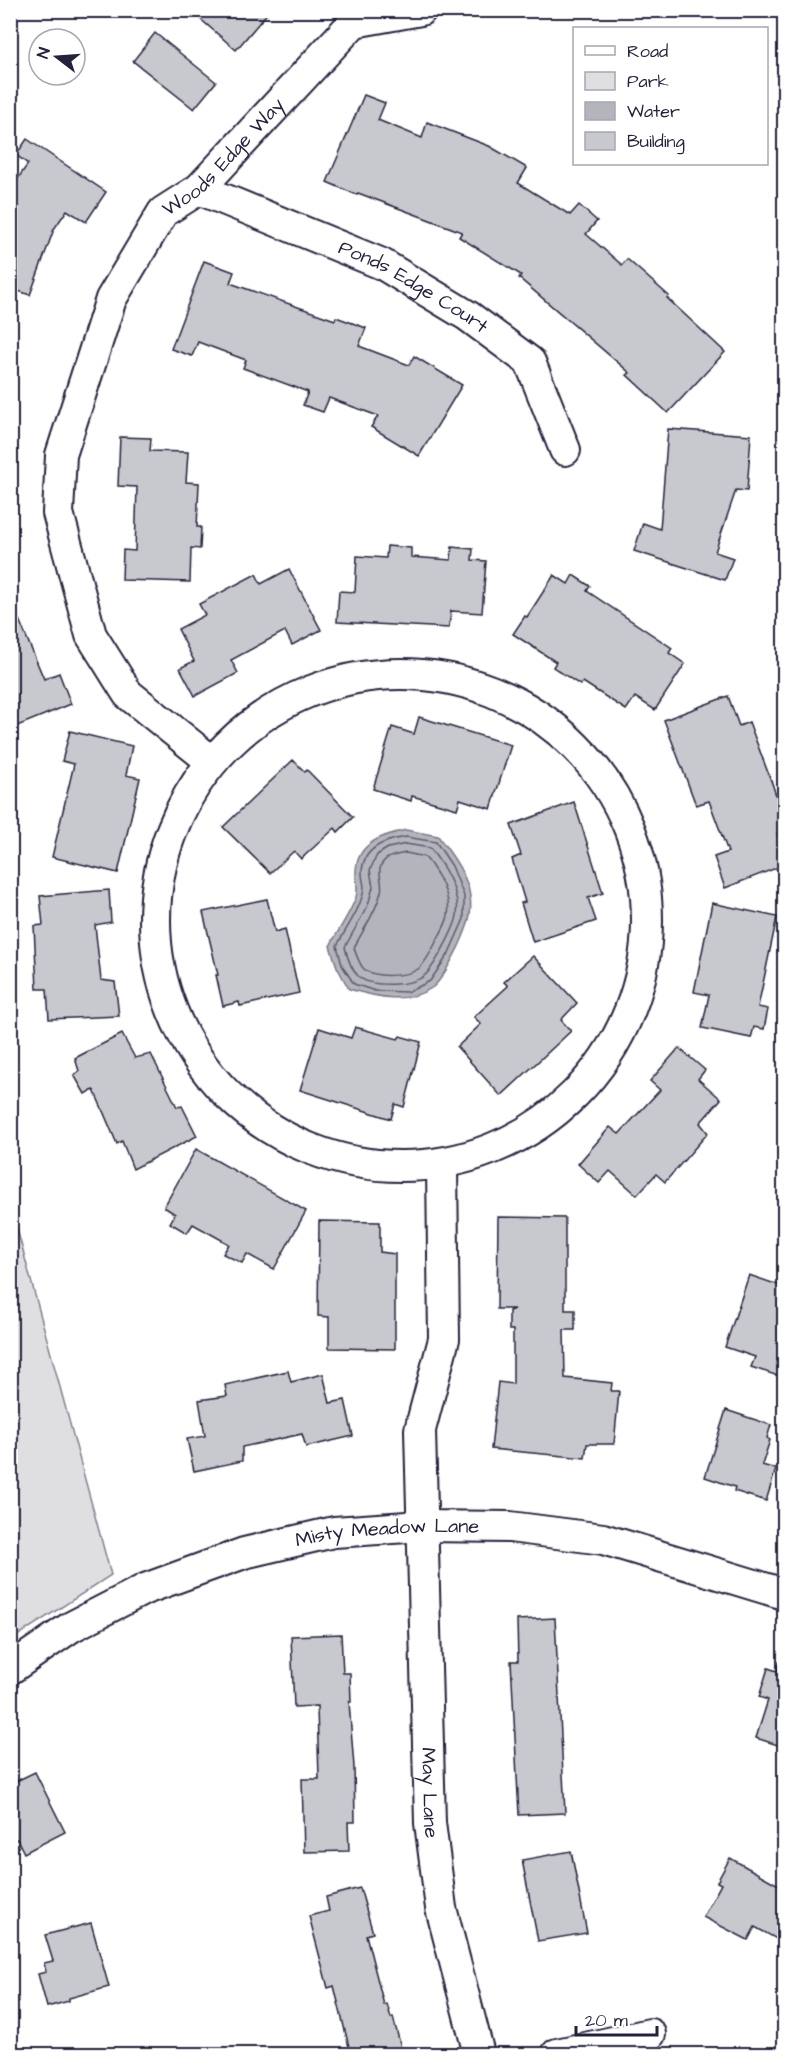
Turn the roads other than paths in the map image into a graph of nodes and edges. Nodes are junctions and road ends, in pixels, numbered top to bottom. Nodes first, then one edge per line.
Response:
1 (421, 10) edge
2 (199, 189) junction
3 (566, 450) dead end
4 (211, 761) junction
5 (442, 1166) junction
6 (422, 1526) junction
7 (784, 1594) edge
8 (10, 1669) edge
9 (650, 2034) dead end
10 (479, 2055) edge
11 (556, 2055) edge

1 - 2 street, Woods Edge Way
2 - 3 street, Ponds Edge Court
2 - 4 street, Woods Edge Way
4 - 5 street
4 - 5 street
5 - 6 street, May Lane
6 - 7 street, Misty Meadow Lane
6 - 8 street, Misty Meadow Lane
6 - 10 street, May Lane
9 - 11 street

